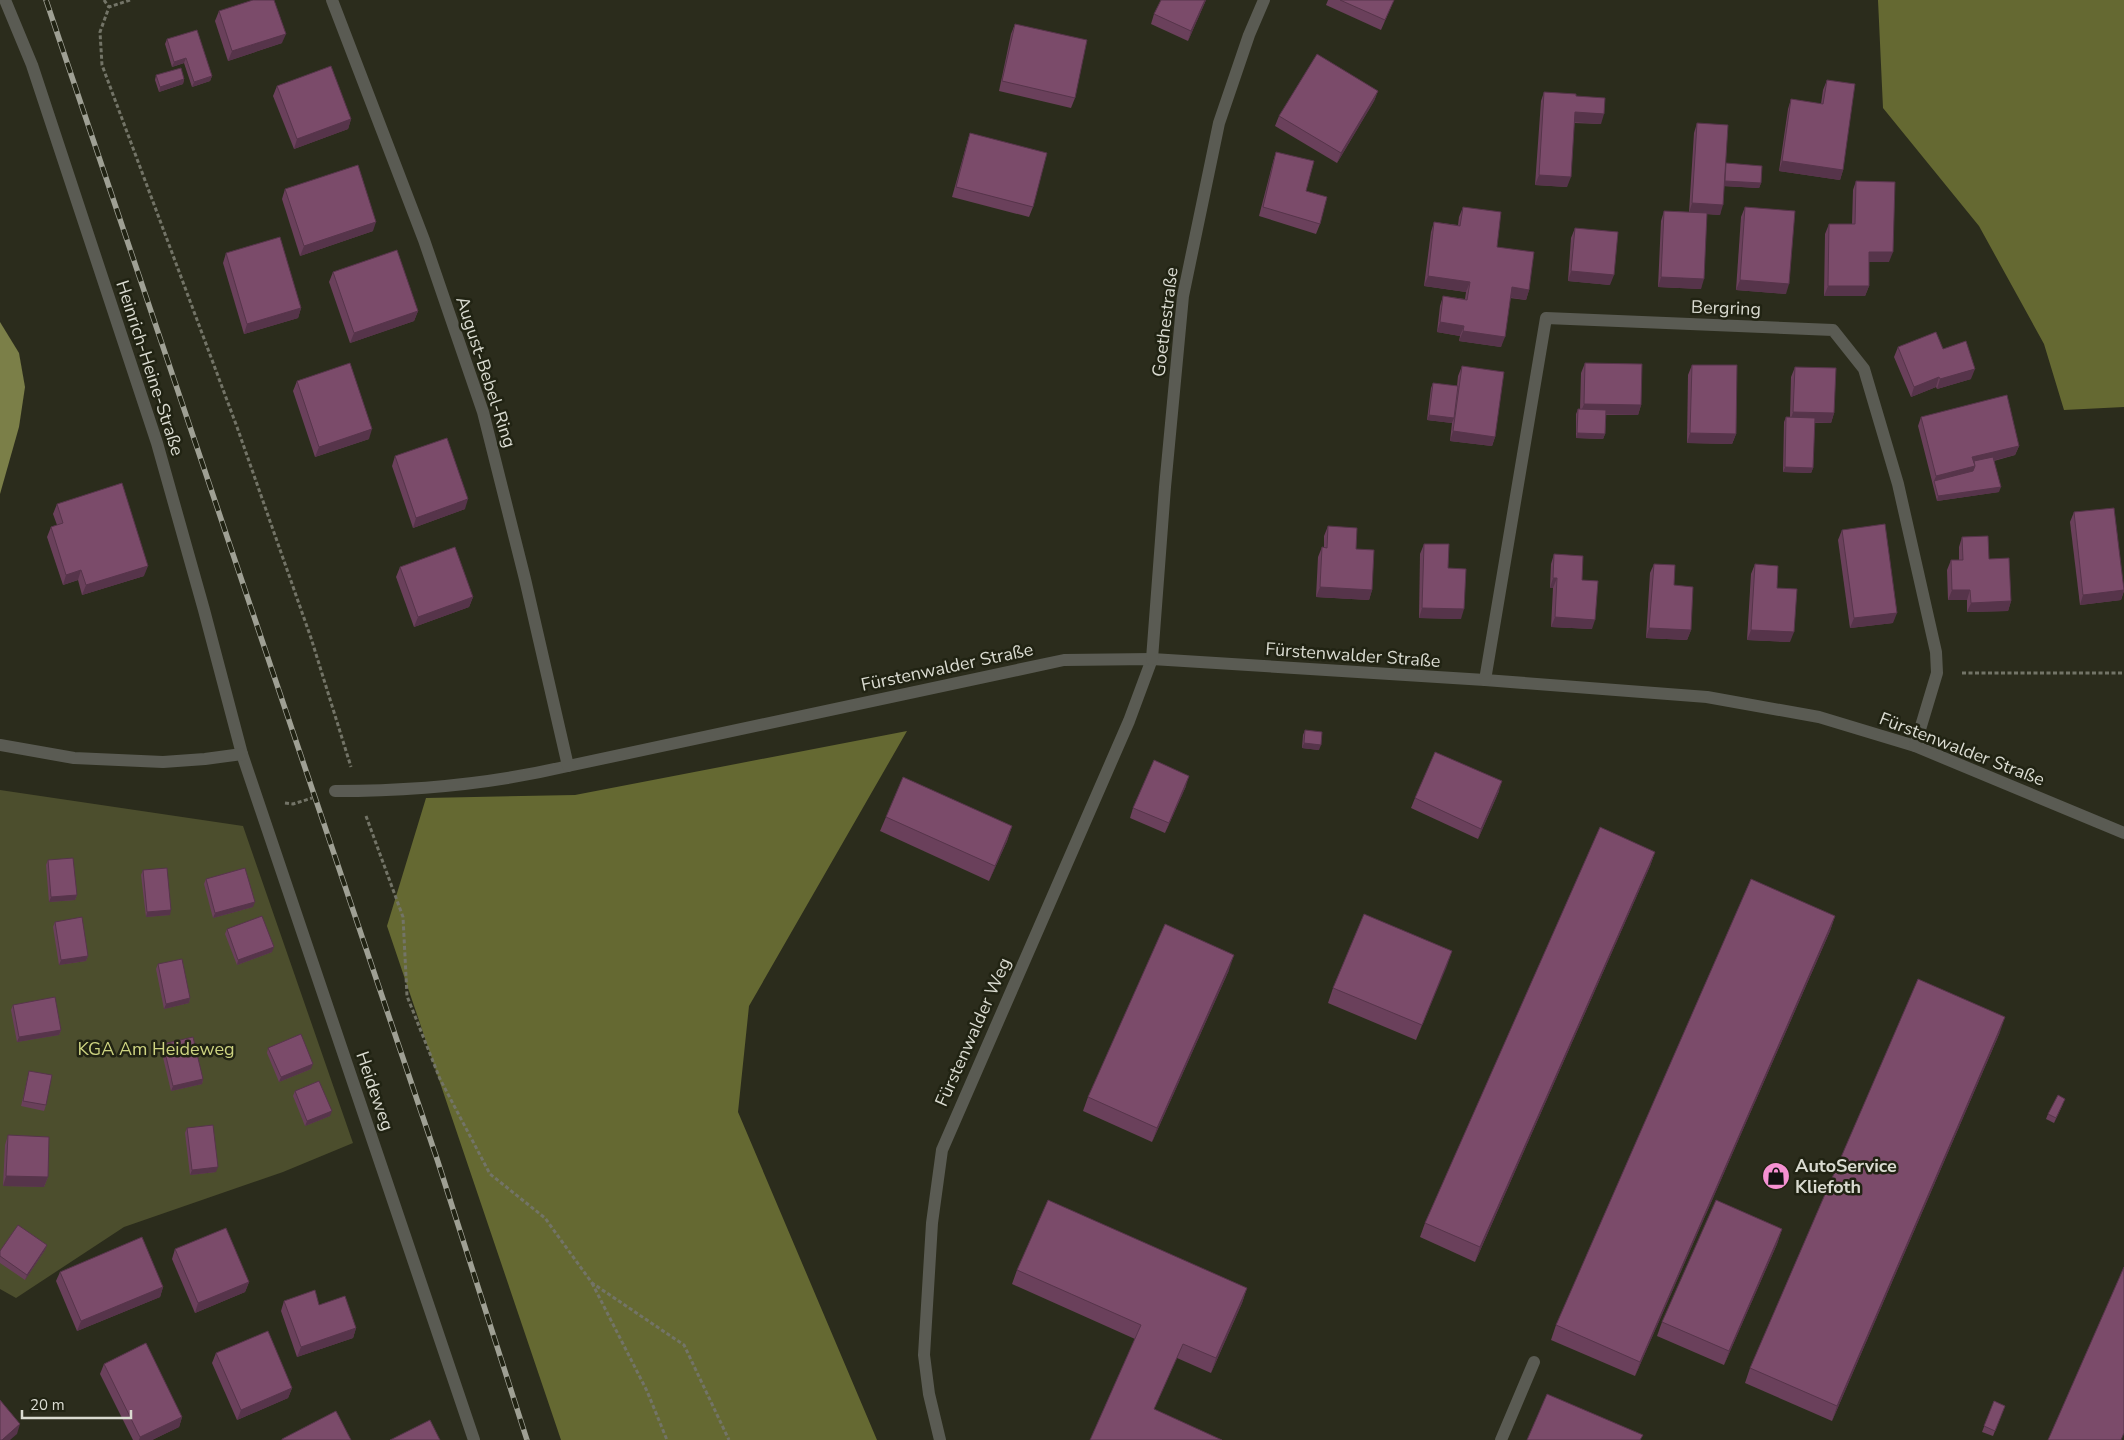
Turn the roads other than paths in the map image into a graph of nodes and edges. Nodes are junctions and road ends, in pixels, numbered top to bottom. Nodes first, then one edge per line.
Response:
1 (5, 0) edge
2 (332, 0) edge
3 (1264, 0) edge
4 (1152, 659) junction
5 (1485, 680) junction
6 (0, 744) edge
7 (1915, 746) junction
8 (242, 754) junction
9 (568, 766) junction
10 (335, 791) dead end
11 (2124, 833) edge
12 (1534, 1362) dead end
13 (474, 1440) edge
14 (940, 1440) edge
15 (1501, 1440) edge

1 - 8 street, Heinrich-Heine-Straße
2 - 9 street, August-Bebel-Ring
3 - 4 street, Goethestraße
4 - 5 street, Fürstenwalder Straße
4 - 9 street, Fürstenwalder Straße
4 - 14 street, Fürstenwalder Weg
5 - 7 street, Fürstenwalder Straße
5 - 7 street, Bergring
6 - 8 street
7 - 11 street, Fürstenwalder Straße
8 - 13 street, Heideweg
9 - 10 street, Fürstenwalder Straße
12 - 15 street

